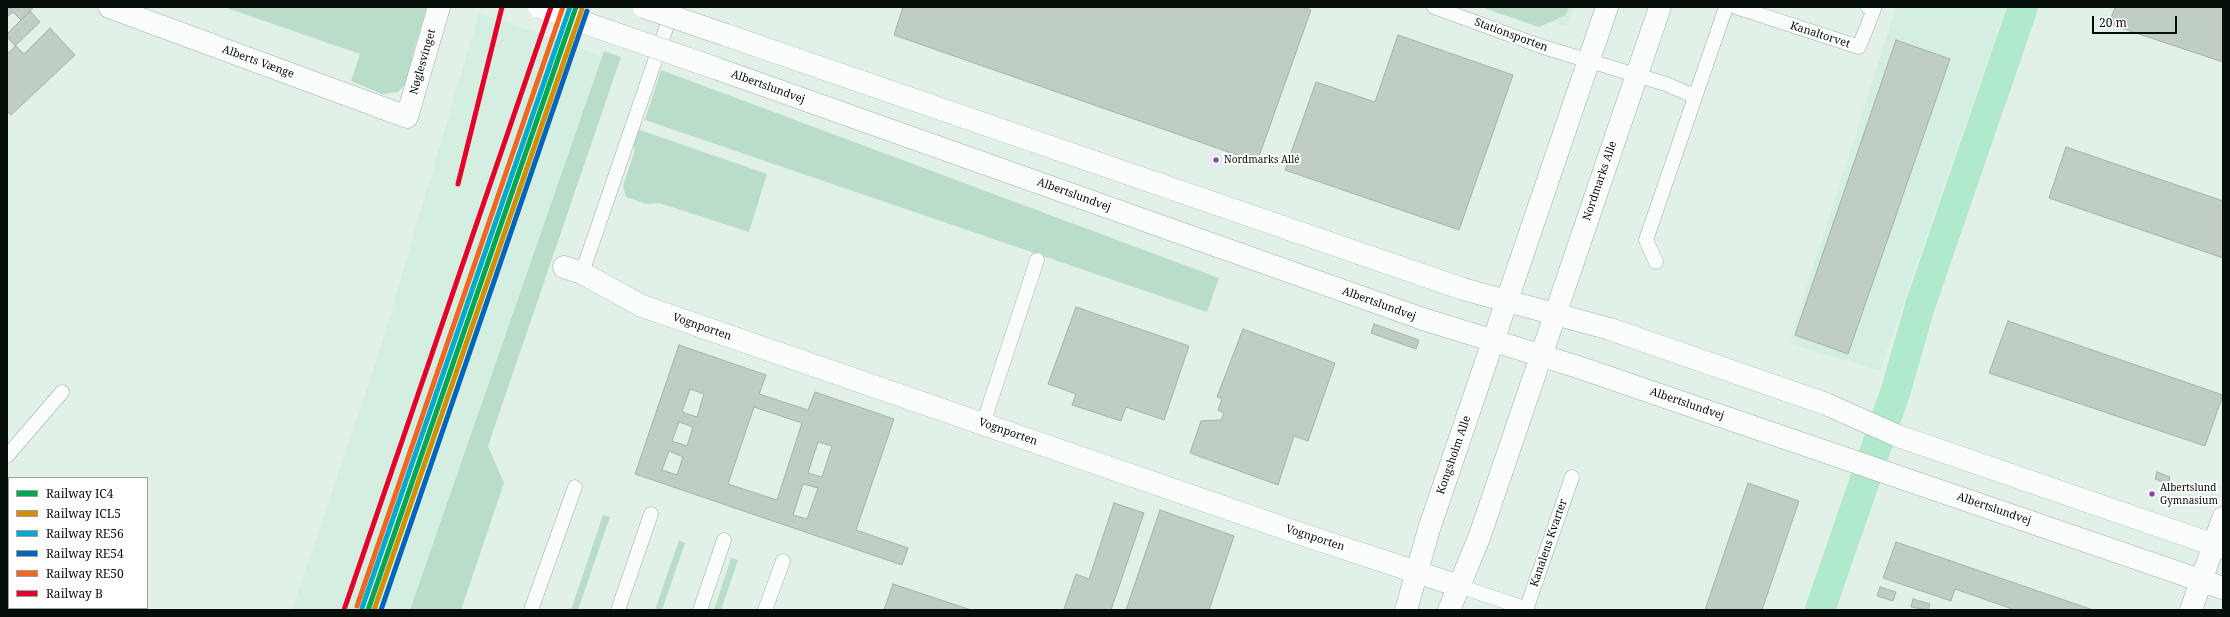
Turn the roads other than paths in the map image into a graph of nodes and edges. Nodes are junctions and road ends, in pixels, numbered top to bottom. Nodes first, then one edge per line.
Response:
1 (109, 7) edge
2 (439, 7) edge
3 (539, 7) edge
4 (644, 7) edge
5 (673, 7) edge
6 (1434, 7) edge
7 (1607, 7) edge
8 (1660, 7) edge
9 (1726, 7) edge
10 (1736, 7) edge
11 (1868, 7) edge
12 (1589, 61) junction
13 (1637, 75) junction
14 (1694, 96) junction
15 (408, 117) joint
16 (1037, 260) dead end
17 (1656, 262) dead end
18 (573, 270) joint
19 (1507, 301) junction
20 (1555, 314) junction
21 (1493, 342) junction
22 (1540, 356) junction
23 (62, 392) dead end
24 (983, 424) junction
25 (7, 456) edge
26 (1572, 477) dead end
27 (575, 487) dead end
28 (651, 514) dead end
29 (2223, 518) edge
30 (724, 540) dead end
31 (2218, 547) edge
32 (783, 561) dead end
33 (1417, 572) junction
34 (2202, 580) junction
35 (1459, 586) junction
36 (2223, 588) edge
37 (531, 610) edge
38 (618, 610) edge
39 (700, 610) edge
40 (766, 610) edge
41 (1406, 610) edge
42 (1449, 610) edge
43 (1526, 610) edge
44 (2191, 610) edge

1 - 15 street, Alberts Vænge
2 - 15 street, Nøglesvinget
3 - 21 street, Albertslundvej, bridge
4 - 19 street, bridge
5 - 18 lane
6 - 12 lane, Stationsporten
7 - 12 street
8 - 13 street, Nordmarks Alle
9 - 14 lane
10 - 11 lane, Kanaltorvet
12 - 13 lane, Stationsporten
12 - 19 street
13 - 14 lane
13 - 20 street, Nordmarks Alle
14 - 17 lane
16 - 24 lane
18 - 24 street, Vognporten
19 - 20 street
19 - 21 street, Kongsholm Alle
20 - 22 street, Nordmarks Alle
20 - 31 street
21 - 22 street, Albertslundvej
21 - 33 street, Kongsholm Alle
22 - 34 street, Albertslundvej
22 - 35 street
23 - 25 lane
24 - 33 street, Vognporten
26 - 43 lane, Kanalens Kvarter
27 - 37 lane
28 - 38 lane
29 - 31 street
30 - 39 lane
31 - 34 street
32 - 40 lane
33 - 35 street, Vognporten
33 - 41 street, Kongsholm Alle
34 - 36 street, Albertslundvej
34 - 44 street
35 - 42 street
35 - 43 lane, Kanalens Kvarter

